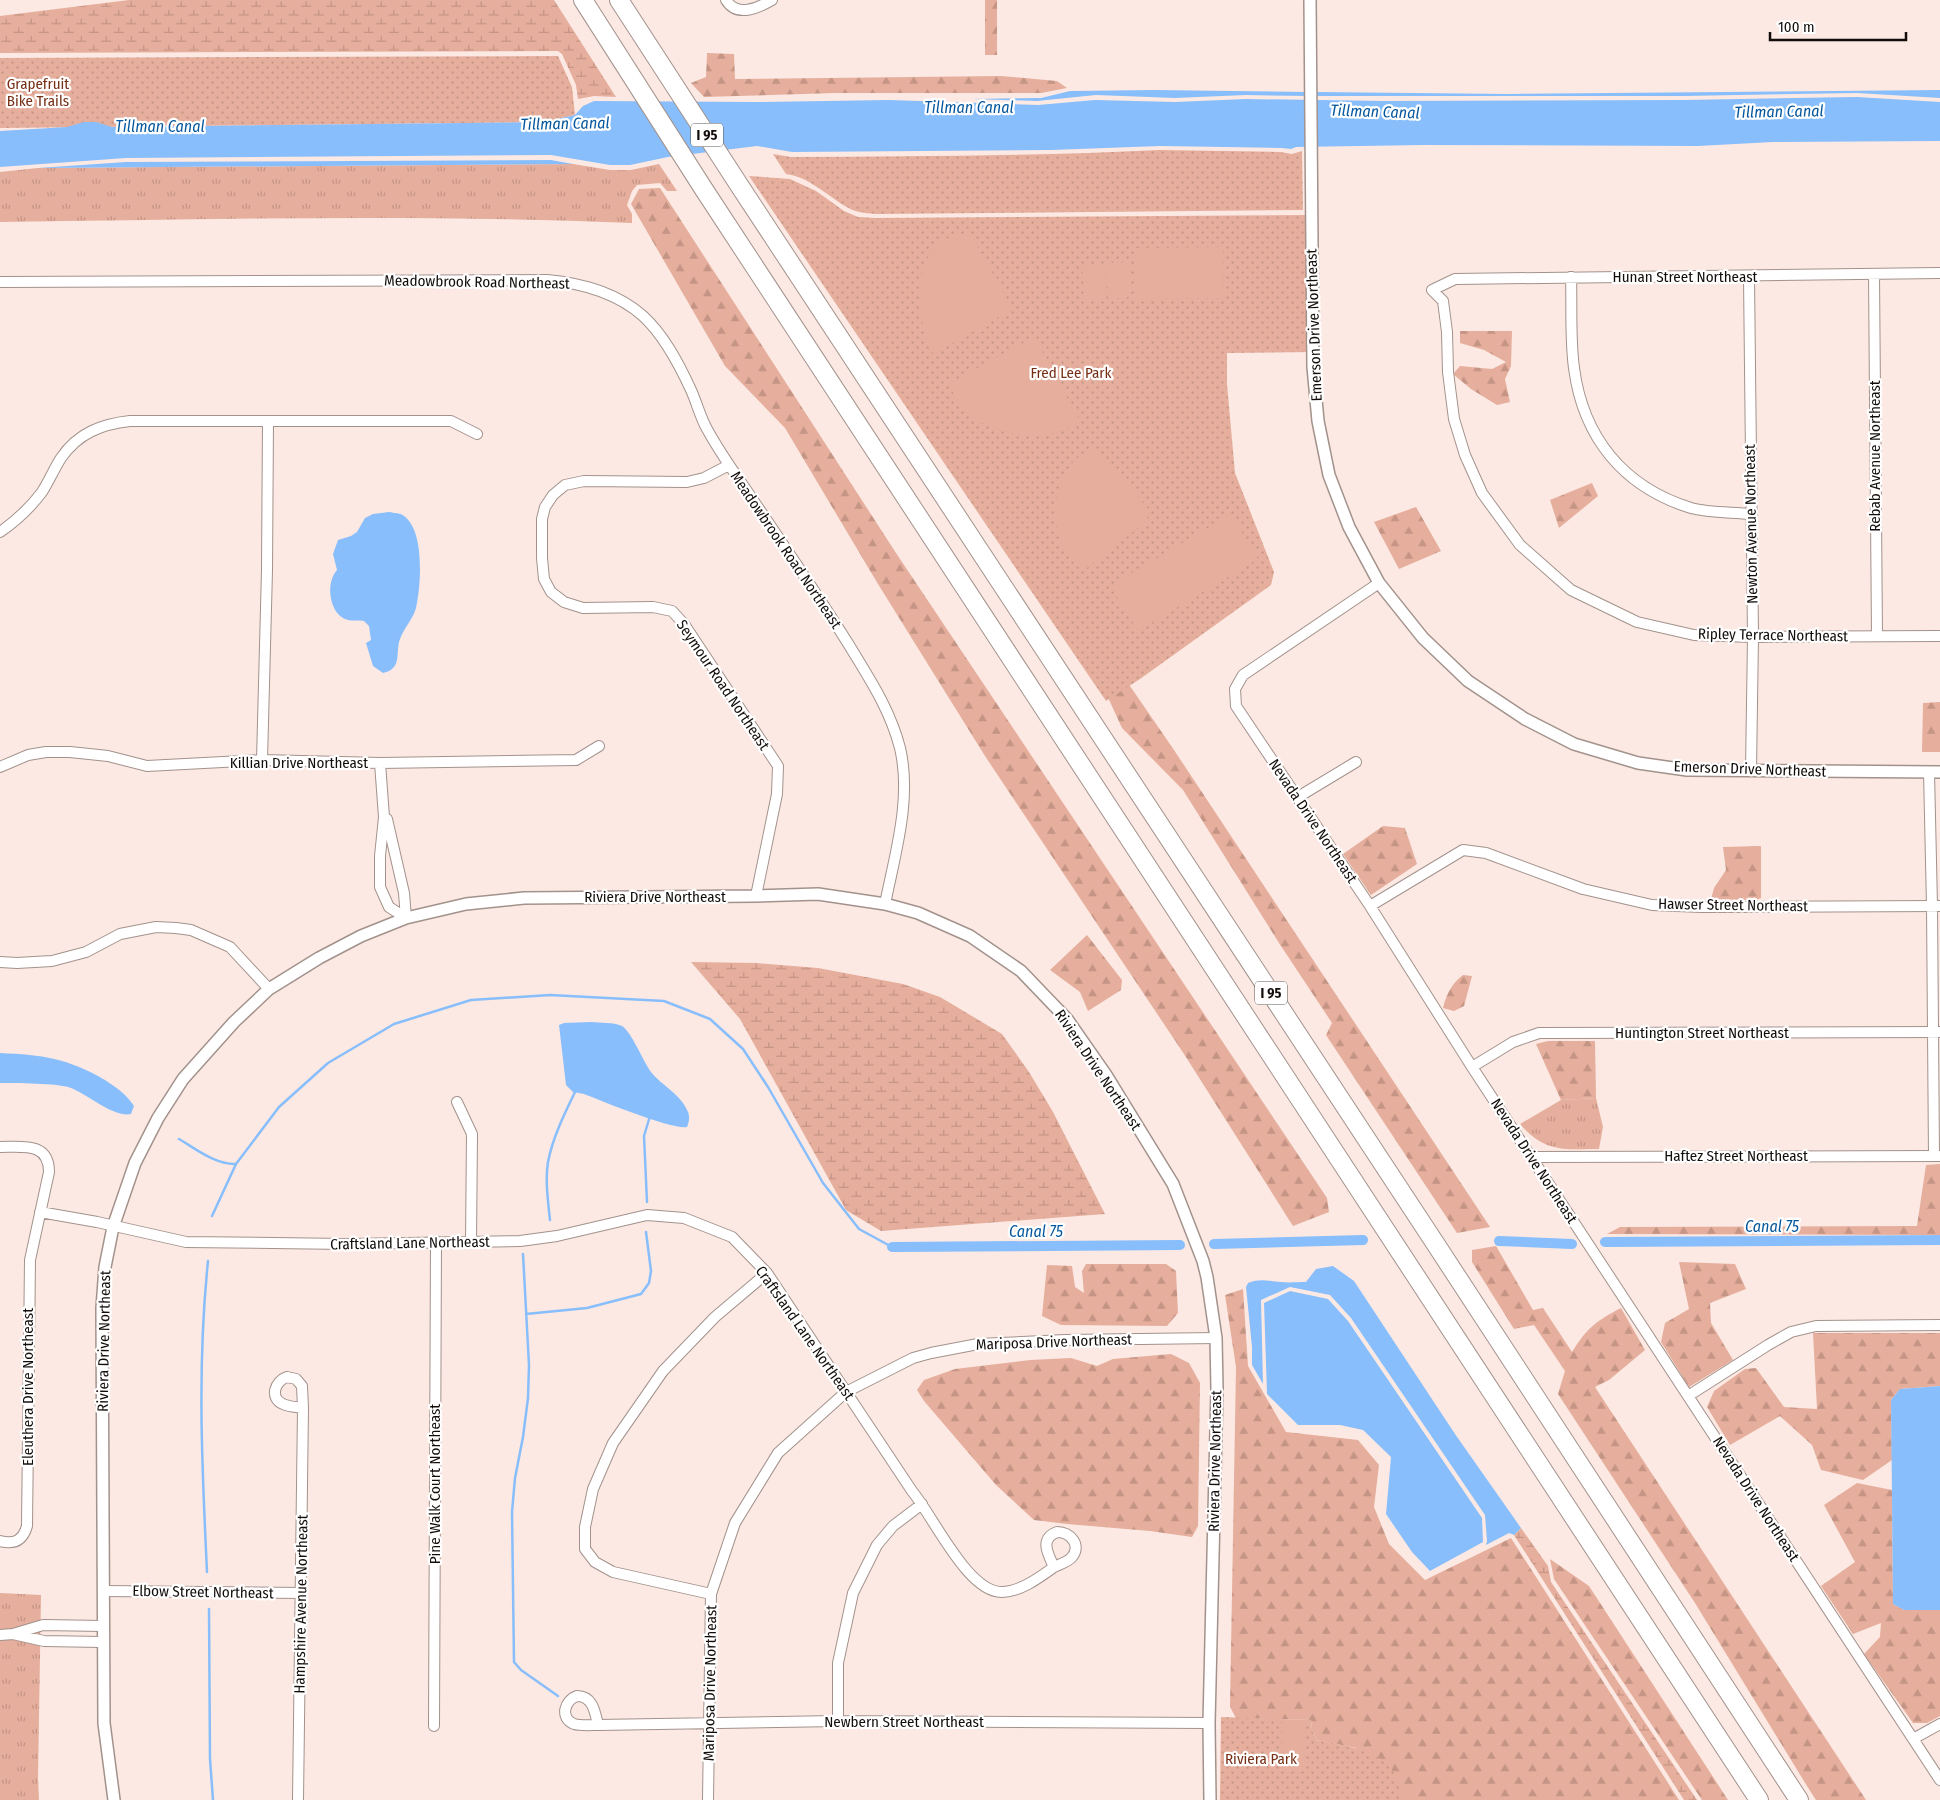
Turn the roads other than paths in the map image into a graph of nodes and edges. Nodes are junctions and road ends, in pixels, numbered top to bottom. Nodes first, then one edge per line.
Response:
1 (583, 0) edge
2 (619, 0) edge
3 (726, 0) edge
4 (772, 0) edge
5 (1310, 0) edge
6 (1940, 274) edge
7 (1874, 275) junction
8 (1571, 277) junction
9 (1749, 277) junction
10 (0, 282) edge
11 (1432, 290) joint
12 (268, 422) junction
13 (477, 434) dead end
14 (729, 465) junction
15 (1751, 514) junction
16 (0, 532) edge
17 (1379, 583) junction
18 (1876, 636) junction
19 (1940, 636) edge
20 (1753, 637) junction
21 (599, 746) dead end
22 (262, 760) junction
23 (1356, 762) dead end
24 (380, 763) junction
25 (0, 767) edge
26 (1752, 771) junction
27 (1934, 772) edge
28 (1298, 798) junction
29 (384, 817) junction
30 (756, 896) junction
31 (885, 904) junction
32 (1370, 906) junction
33 (1936, 906) edge
34 (406, 918) junction
35 (0, 962) edge
36 (269, 989) junction
37 (1936, 1032) edge
38 (1472, 1067) junction
39 (457, 1102) dead end
40 (0, 1147) edge
41 (1937, 1156) edge
42 (1531, 1157) junction
43 (40, 1212) junction
44 (113, 1226) junction
45 (436, 1241) junction
46 (471, 1242) junction
47 (767, 1273) junction
48 (1940, 1325) edge
49 (1216, 1338) junction
50 (846, 1392) junction
51 (1688, 1396) junction
52 (303, 1408) dead end
53 (922, 1504) junction
54 (0, 1540) edge
55 (1054, 1567) dead end
56 (103, 1591) junction
57 (302, 1593) junction
58 (711, 1594) junction
59 (103, 1626) junction
60 (0, 1634) edge
61 (13, 1634) junction
62 (102, 1642) junction
63 (838, 1721) junction
64 (710, 1723) junction
65 (1210, 1723) junction
66 (1940, 1724) edge
67 (598, 1725) dead end
68 (434, 1726) dead end
69 (1913, 1739) junction
70 (1940, 1780) edge
71 (114, 1800) edge
72 (298, 1800) edge
73 (708, 1800) edge
74 (1210, 1800) edge
75 (1759, 1800) edge
76 (1799, 1800) edge

1 - 75 highway, I 95
2 - 76 highway, I 95
3 - 4 street
5 - 17 street, Emerson Drive Northeast
6 - 7 street, Hunan Street Northeast
7 - 9 street, Hunan Street Northeast
7 - 18 street, Rebab Avenue Northeast
8 - 9 street, Hunan Street Northeast
8 - 11 street, Hunan Street Northeast
8 - 15 street
9 - 15 street, Newton Avenue Northeast
10 - 14 street, Meadowbrook Road Northeast
11 - 20 street, Ripley Terrace Northeast
12 - 13 street
12 - 16 street
12 - 22 street
14 - 30 street, Seymour Road Northeast
14 - 31 street, Meadowbrook Road Northeast
15 - 20 street, Newton Avenue Northeast
17 - 26 street, Emerson Drive Northeast
17 - 28 street, Nevada Drive Northeast
18 - 19 street, Ripley Terrace Northeast
18 - 20 street, Ripley Terrace Northeast
20 - 26 street, Newton Avenue Northeast
21 - 24 street, Killian Drive Northeast
22 - 24 street, Killian Drive Northeast
22 - 25 street, Killian Drive Northeast
23 - 28 street
24 - 29 street
26 - 27 street, Emerson Drive Northeast
27 - 33 street
28 - 32 street, Nevada Drive Northeast
29 - 34 street
29 - 34 street
30 - 31 street, Riviera Drive Northeast
30 - 34 street, Riviera Drive Northeast
31 - 49 street, Riviera Drive Northeast
32 - 33 street, Hawser Street Northeast
32 - 38 street, Nevada Drive Northeast
33 - 37 street
34 - 36 street, Riviera Drive Northeast
35 - 36 street
36 - 44 street, Riviera Drive Northeast
37 - 38 street, Huntington Street Northeast
37 - 41 street
38 - 42 street, Nevada Drive Northeast
39 - 46 street
40 - 43 street, Eleuthera Drive Northeast
41 - 42 street, Haftez Street Northeast
42 - 51 street, Nevada Drive Northeast
43 - 44 street
43 - 54 street, Eleuthera Drive Northeast
44 - 45 street, Craftsland Lane Northeast
44 - 56 street, Riviera Drive Northeast
45 - 46 street, Craftsland Lane Northeast
45 - 68 street, Pine Walk Court Northeast
46 - 47 street, Craftsland Lane Northeast
47 - 50 street, Craftsland Lane Northeast
47 - 58 street
48 - 51 street
49 - 50 street, Mariposa Drive Northeast
49 - 65 street, Riviera Drive Northeast
50 - 53 street, Craftsland Lane Northeast
50 - 58 street, Mariposa Drive Northeast
51 - 69 street, Nevada Drive Northeast
52 - 57 street, Hampshire Avenue Northeast
53 - 55 street, Craftsland Lane Northeast
53 - 63 street
56 - 57 street, Elbow Street Northeast
56 - 59 street, Riviera Drive Northeast
57 - 72 street, Hampshire Avenue Northeast
58 - 64 street, Mariposa Drive Northeast
59 - 61 street
59 - 62 street, Riviera Drive Northeast
60 - 61 street
61 - 62 street
62 - 71 street, Riviera Drive Northeast
63 - 64 street, Newbern Street Northeast
63 - 65 street, Newbern Street Northeast
64 - 67 street, Newbern Street Northeast
64 - 73 street, Mariposa Drive Northeast
65 - 74 street, Riviera Drive Northeast
66 - 69 street
69 - 70 street, Nevada Drive Northeast

